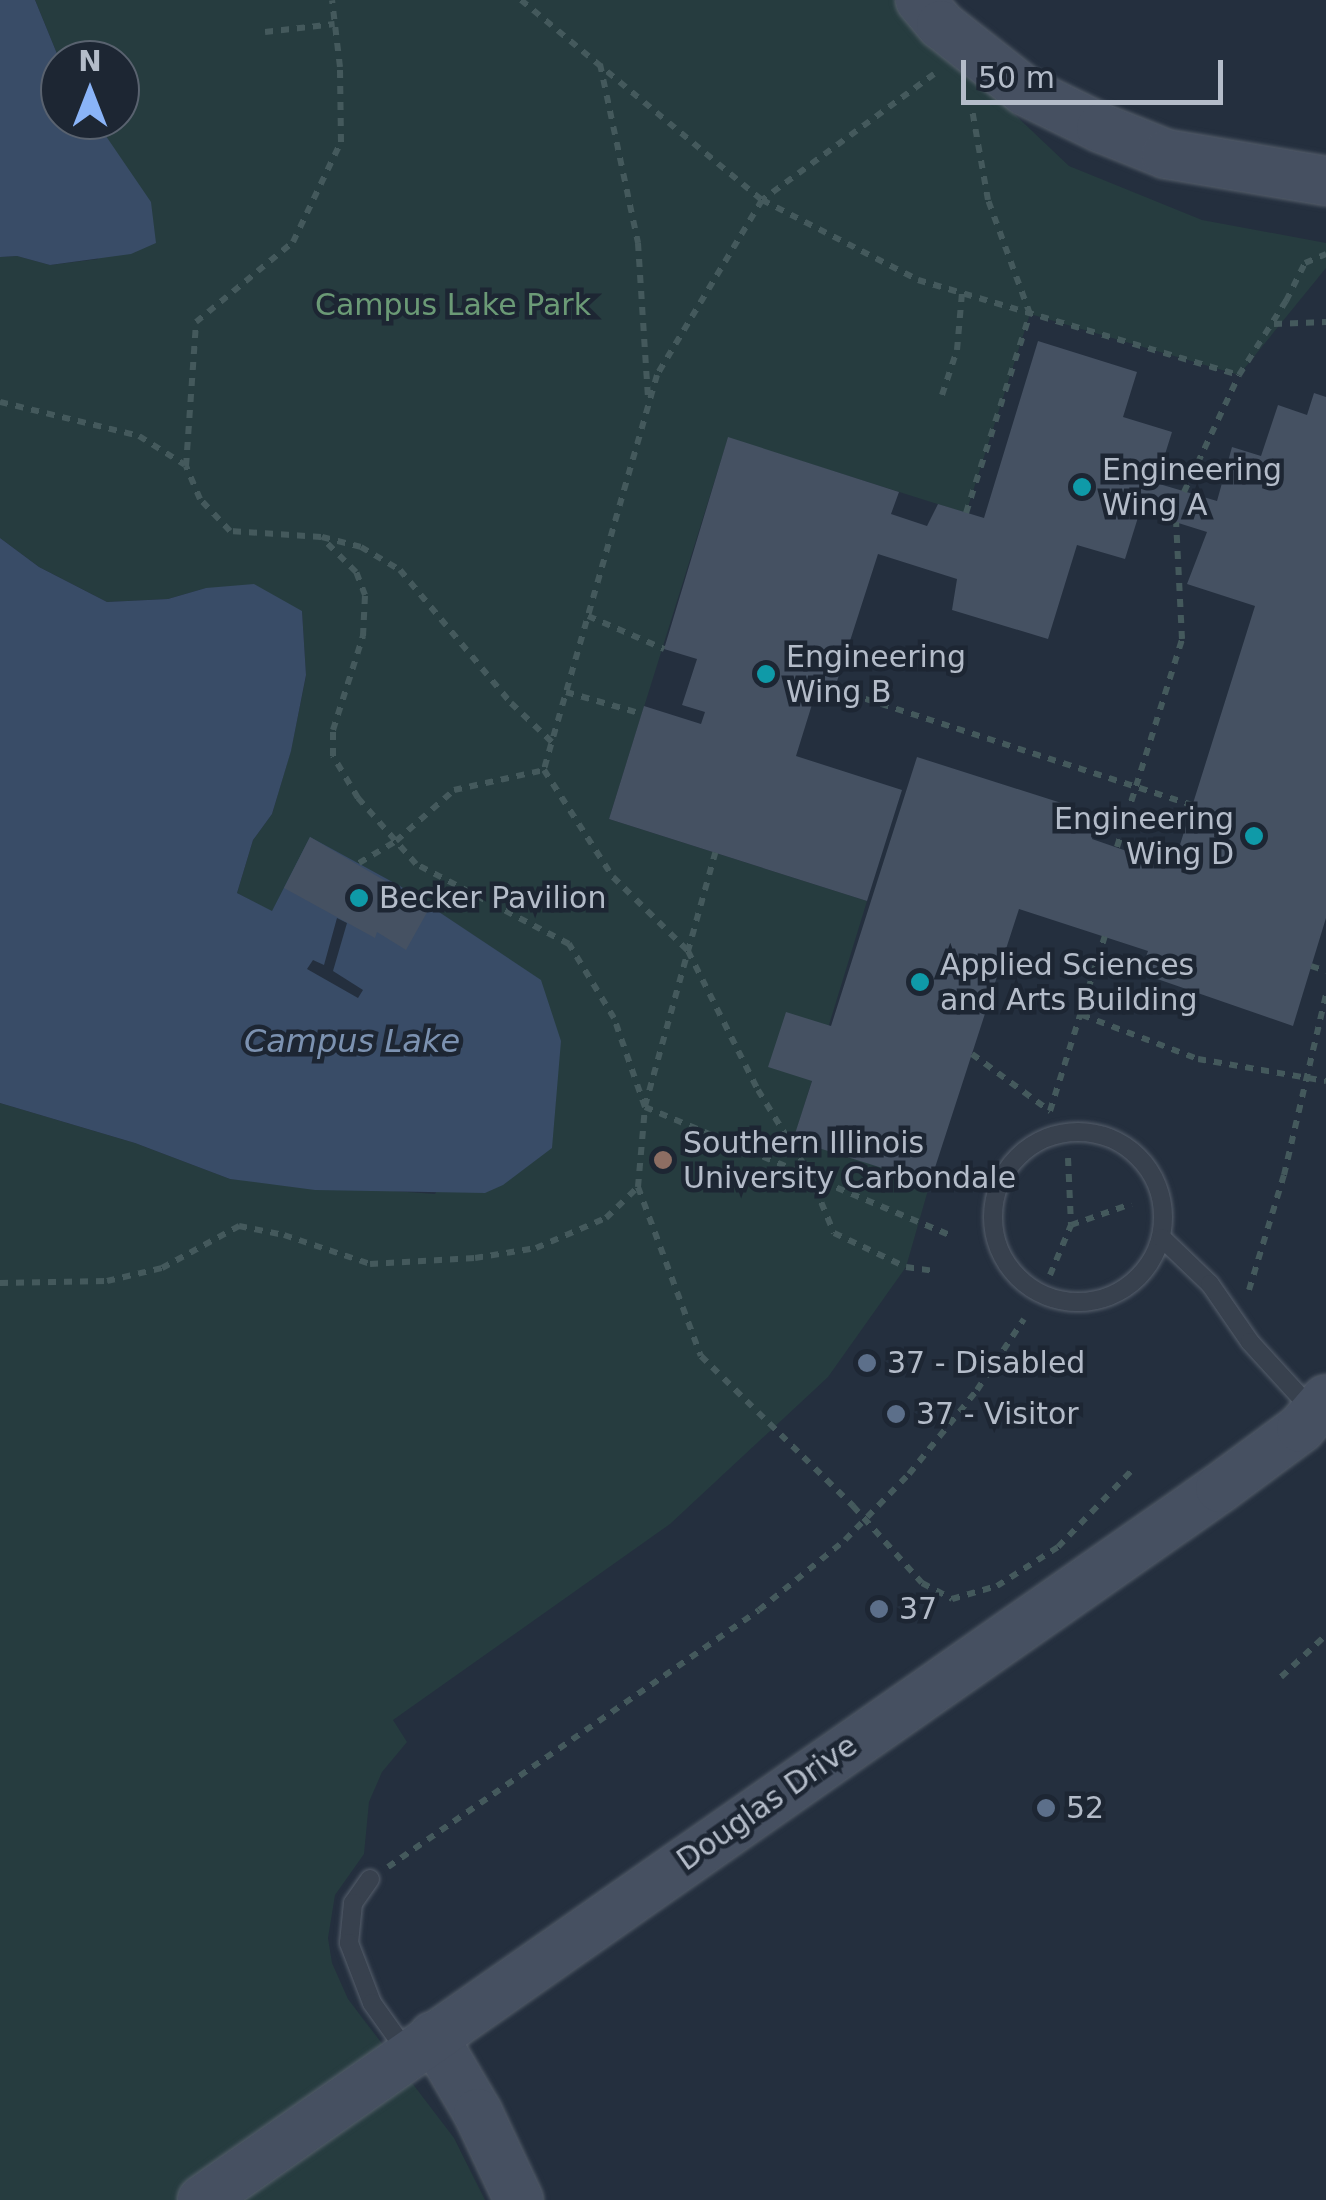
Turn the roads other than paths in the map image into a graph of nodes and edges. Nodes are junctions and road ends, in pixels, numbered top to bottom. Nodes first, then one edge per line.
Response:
1 (920, 0) edge
2 (1326, 181) edge
3 (1162, 1238) junction
4 (1320, 1406) edge
5 (370, 1879) road end
6 (420, 2045) junction
7 (202, 2200) edge
8 (519, 2200) edge

1 - 2 street
3 - 3 lane
3 - 4 lane
4 - 6 street, Douglas Drive
5 - 6 lane
6 - 7 street, Douglas Drive
6 - 8 street

